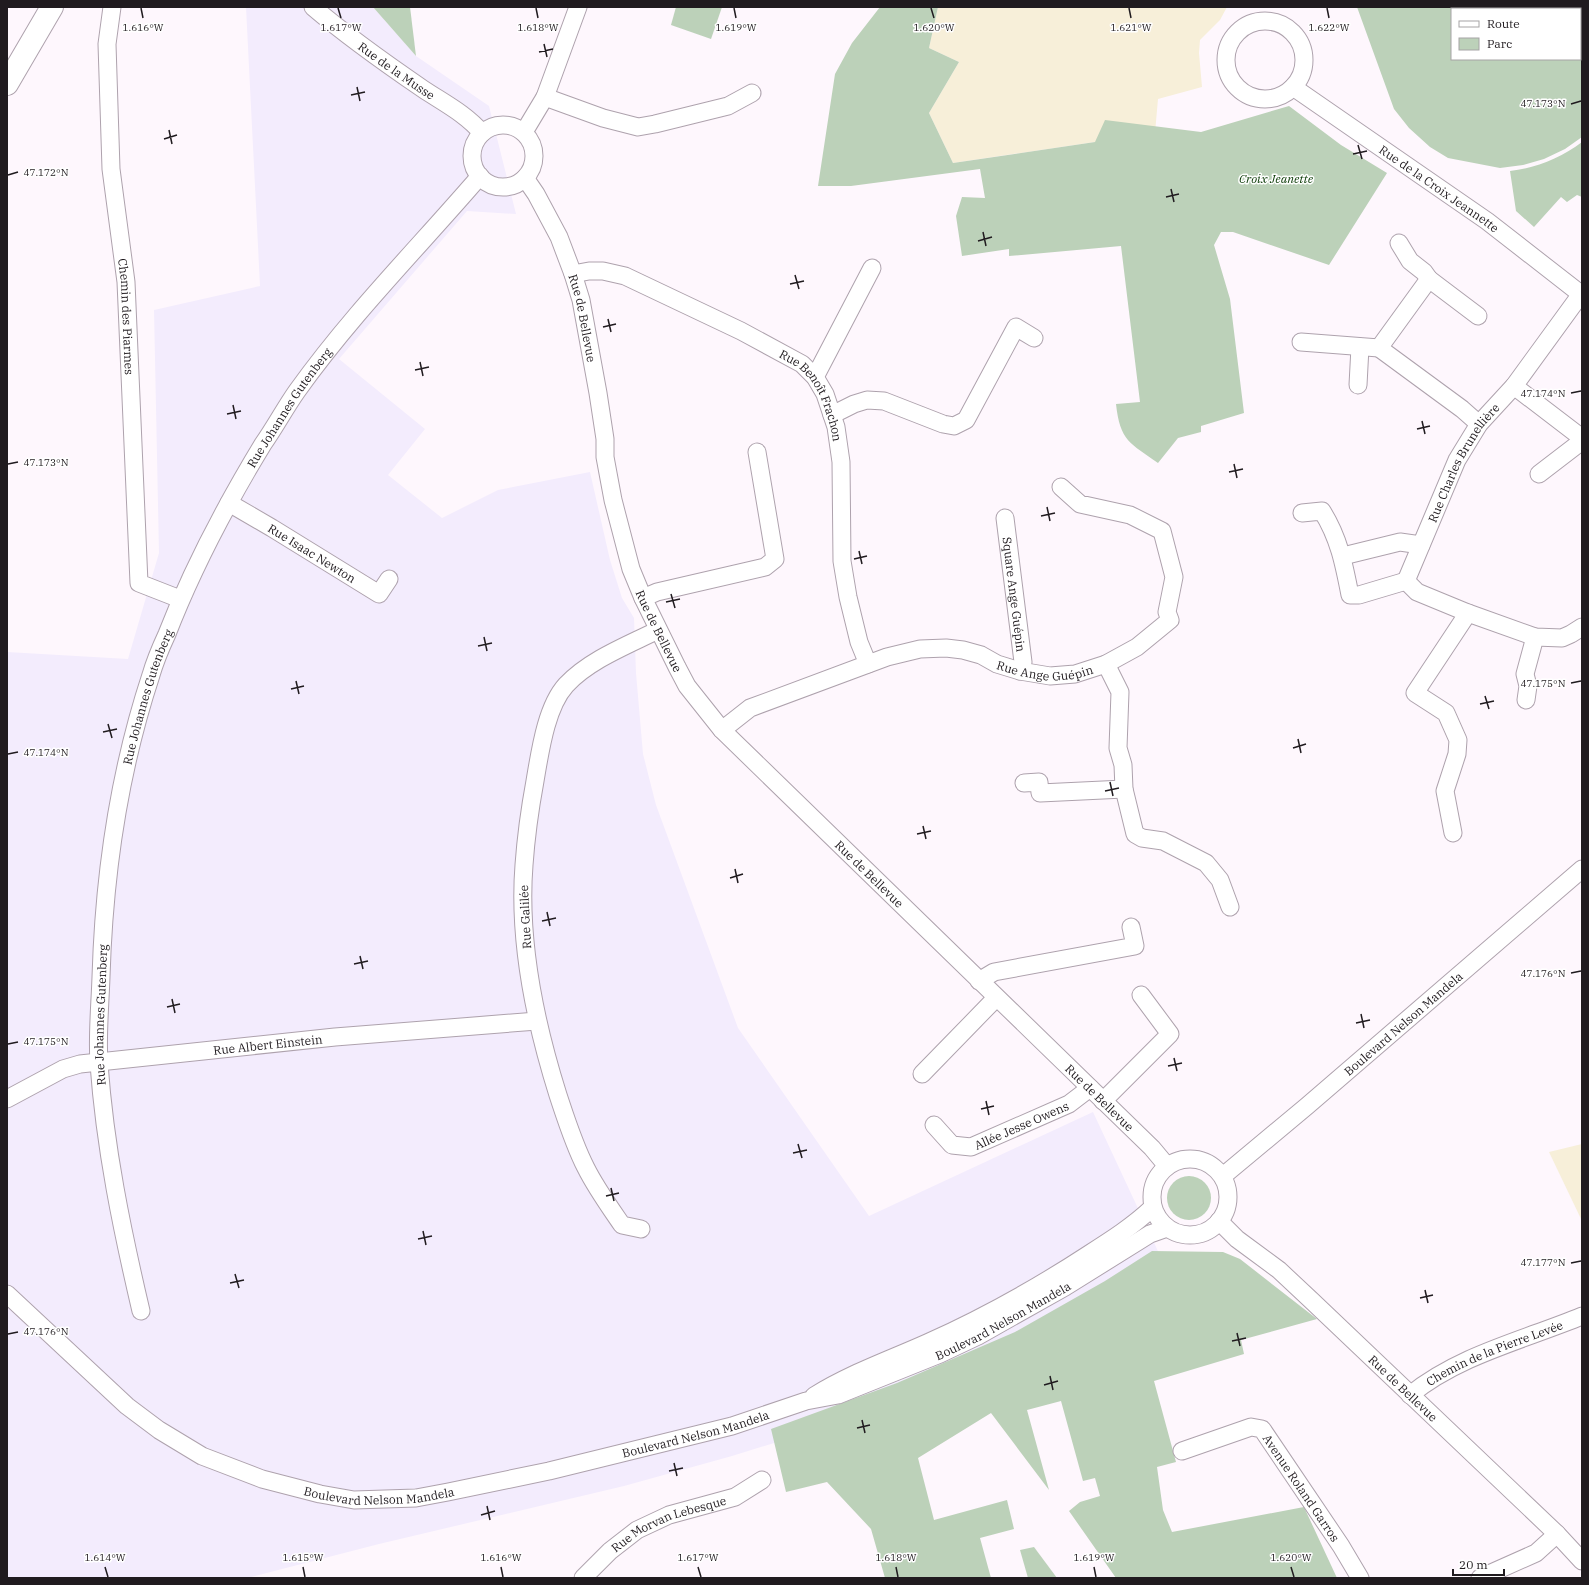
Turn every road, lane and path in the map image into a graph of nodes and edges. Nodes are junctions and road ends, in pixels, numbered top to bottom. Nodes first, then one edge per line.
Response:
1 (52, 7) edge
2 (112, 7) edge
3 (313, 7) edge
4 (578, 7) edge
5 (7, 84) edge
6 (1293, 87) junction
7 (752, 93) dead end
8 (545, 97) junction
9 (524, 132) junction
10 (482, 133) junction
11 (480, 176) junction
12 (525, 178) junction
13 (1399, 243) dead end
14 (872, 268) dead end
15 (573, 274) junction
16 (1429, 280) junction
17 (1582, 295) edge
18 (1478, 316) dead end
19 (1034, 338) dead end
20 (1300, 342) dead end
21 (1360, 347) junction
22 (1379, 348) junction
23 (815, 377) junction
24 (1358, 385) dead end
25 (1514, 386) junction
26 (832, 415) junction
27 (1479, 424) junction
28 (1582, 440) edge
29 (757, 452) dead end
30 (1539, 474) dead end
31 (1061, 487) dead end
32 (229, 503) junction
33 (1302, 514) dead end
34 (1005, 518) dead end
35 (1421, 545) junction
36 (1343, 556) junction
37 (389, 579) dead end
38 (1406, 581) junction
39 (643, 598) junction
40 (180, 599) junction
41 (1468, 613) junction
42 (1582, 627) edge
43 (658, 630) junction
44 (1535, 637) junction
45 (868, 664) junction
46 (1106, 664) junction
47 (1020, 671) junction
48 (1526, 700) dead end
49 (722, 730) junction
50 (1024, 783) dead end
51 (1124, 789) junction
52 (1451, 826) dead end
53 (1582, 869) edge
54 (1230, 907) dead end
55 (1131, 927) dead end
56 (979, 981) junction
57 (1141, 995) dead end
58 (996, 998) junction
59 (537, 1021) junction
60 (98, 1062) junction
61 (922, 1074) dead end
62 (1090, 1088) junction
63 (7, 1099) edge
64 (1103, 1101) junction
65 (934, 1125) dead end
66 (1167, 1166) junction
67 (1223, 1176) junction
68 (1152, 1208) junction
69 (1219, 1221) junction
70 (1167, 1228) junction
71 (641, 1229) dead end
72 (7, 1294) edge
73 (140, 1312) dead end
74 (1582, 1316) edge
75 (1410, 1395) junction
76 (806, 1401) junction
77 (1182, 1451) dead end
78 (762, 1480) dead end
79 (1556, 1534) junction
80 (1582, 1561) edge
81 (583, 1578) edge
82 (1360, 1578) edge
83 (1480, 1578) edge

1 - 5 highway
2 - 40 street, Chemin des Piarmes
3 - 10 street, Rue de la Musse
4 - 8 street
6 - 6 street
6 - 17 street, Rue de la Croix Jeannette
7 - 8 street
8 - 9 street
9 - 10 street
9 - 12 street
10 - 11 street
11 - 12 street
11 - 32 street, Rue Johannes Gutenberg
12 - 15 street, Rue de Bellevue
13 - 16 street
14 - 23 street
15 - 23 street, Rue Benoît Frachon
15 - 39 street, Rue de Bellevue
16 - 18 street
16 - 22 street
17 - 25 street, Rue Charles Brunellière
19 - 26 street
20 - 21 street
21 - 22 street
21 - 24 street
22 - 27 street
23 - 26 street, Rue Benoît Frachon
25 - 27 street, Rue Charles Brunellière
25 - 28 street
26 - 45 street, Rue Benoît Frachon
27 - 35 street, Rue Charles Brunellière
28 - 30 street
29 - 39 street
31 - 46 street, Rue Ange Guépin
32 - 37 street, Rue Isaac Newton
32 - 40 street, Rue Johannes Gutenberg
33 - 36 street
34 - 47 street, Square Ange Guépin
35 - 36 street
35 - 38 street, Rue Charles Brunellière
36 - 38 street
38 - 41 street
39 - 43 street, Rue de Bellevue
40 - 60 street, Rue Johannes Gutenberg
41 - 44 street
41 - 52 street
42 - 44 street
43 - 49 street, Rue de Bellevue
43 - 59 street, Rue Galilée
44 - 48 street
45 - 47 street, Rue Ange Guépin
45 - 49 street, Rue Ange Guépin
46 - 47 street, Rue Ange Guépin
46 - 51 street
49 - 56 street, Rue de Bellevue
50 - 51 street
51 - 54 street
53 - 67 street, Boulevard Nelson Mandela
55 - 56 street
56 - 58 street, Rue de Bellevue
57 - 64 street
58 - 61 street
58 - 62 street, Rue de Bellevue
59 - 60 street, Rue Albert Einstein
59 - 71 street, Rue Galilée
60 - 63 street, Rue Albert Einstein
60 - 73 street, Rue Johannes Gutenberg
62 - 64 street, Rue de Bellevue
62 - 65 street, Allée Jesse Owens
64 - 66 street, Rue de Bellevue
66 - 67 street
66 - 68 street
67 - 69 street
68 - 70 street
68 - 76 street, Boulevard Nelson Mandela
69 - 70 street
69 - 75 street, Rue de Bellevue
70 - 76 street, Boulevard Nelson Mandela
72 - 76 street, Boulevard Nelson Mandela
74 - 75 street, Chemin de la Pierre Levée
75 - 79 street, Rue de Bellevue
77 - 82 street, Avenue Roland Garros
78 - 81 street, Rue Morvan Lebesque
79 - 80 street, Rue de Bellevue
79 - 83 street

